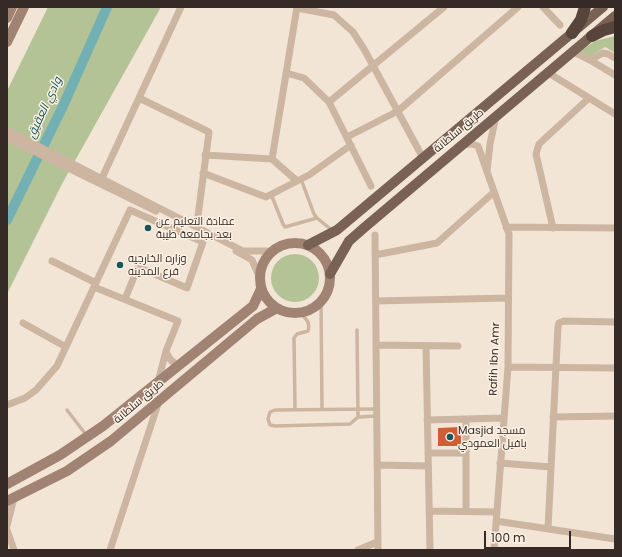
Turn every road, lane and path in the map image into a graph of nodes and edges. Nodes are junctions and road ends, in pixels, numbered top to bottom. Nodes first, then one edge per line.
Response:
1 (12, 7) edge
2 (24, 7) edge
3 (181, 7) edge
4 (444, 7) edge
5 (518, 7) edge
6 (543, 7) edge
7 (585, 7) edge
8 (603, 7) edge
9 (297, 8) edge
10 (615, 16) edge
11 (7, 18) edge
12 (560, 25) dead end
13 (615, 27) edge
14 (572, 33) junction
15 (592, 36) junction
16 (7, 42) edge
17 (572, 51) junction
18 (615, 58) edge
19 (590, 60) junction
20 (373, 65) junction
21 (547, 72) junction
22 (286, 73) junction
23 (615, 75) edge
24 (139, 98) junction
25 (589, 98) junction
26 (329, 102) junction
27 (398, 111) junction
28 (497, 114) junction
29 (615, 114) edge
30 (7, 130) edge
31 (347, 137) junction
32 (7, 138) edge
33 (351, 145) junction
34 (461, 145) junction
35 (206, 155) junction
36 (423, 158) junction
37 (272, 159) junction
38 (487, 171) junction
39 (82, 172) junction
40 (203, 173) junction
41 (102, 178) junction
42 (299, 180) junction
43 (372, 186) dead end
44 (494, 192) junction
45 (271, 194) junction
46 (198, 216) dead end
47 (317, 218) junction
48 (506, 228) junction
49 (553, 228) junction
50 (615, 228) edge
51 (334, 232) junction
52 (375, 235) dead end
53 (308, 245) junction
54 (271, 251) junction
55 (375, 255) junction
56 (52, 261) dead end
57 (330, 274) junction
58 (259, 276) junction
59 (95, 285) junction
60 (261, 289) junction
61 (508, 298) junction
62 (124, 300) junction
63 (321, 301) junction
64 (376, 301) junction
65 (277, 308) junction
66 (298, 312) junction
67 (615, 322) edge
68 (24, 323) dead end
69 (357, 330) dead end
70 (376, 345) junction
71 (426, 346) junction
72 (458, 346) dead end
73 (66, 347) junction
74 (166, 351) junction
75 (180, 365) junction
76 (508, 367) junction
77 (556, 368) junction
78 (615, 368) edge
79 (158, 382) junction
80 (159, 401) junction
81 (7, 405) edge
82 (322, 409) junction
83 (358, 409) junction
84 (67, 410) dead end
85 (294, 410) junction
86 (376, 412) junction
87 (615, 416) edge
88 (358, 417) junction
89 (553, 417) junction
90 (504, 418) junction
91 (466, 419) junction
92 (427, 420) junction
93 (135, 421) junction
94 (88, 437) junction
95 (147, 437) junction
96 (428, 453) junction
97 (466, 453) junction
98 (500, 463) junction
99 (377, 464) junction
100 (428, 466) junction
101 (551, 467) junction
102 (9, 481) edge
103 (10, 499) edge
104 (429, 510) junction
105 (466, 511) junction
106 (496, 512) junction
107 (496, 521) junction
108 (7, 526) edge
109 (548, 529) junction
110 (7, 530) edge
111 (615, 539) edge
112 (377, 542) junction
113 (14, 550) edge
114 (110, 550) edge
115 (358, 550) edge
116 (378, 550) edge
117 (430, 550) edge
118 (494, 550) edge

1 - 11 main road
2 - 16 main road
3 - 24 street
4 - 20 street
5 - 27 street
6 - 12 street
7 - 14 highway
8 - 14 main road, طريق سلطانة
9 - 20 street
9 - 22 street
10 - 15 main road, طريق سلطانة
13 - 15 highway
14 - 36 main road, طريق سلطانة
15 - 17 main road, طريق سلطانة
17 - 19 street
17 - 21 main road, طريق سلطانة
18 - 19 street
19 - 23 street
20 - 26 street
20 - 27 street
21 - 25 street
21 - 28 main road, طريق سلطانة
22 - 26 street
22 - 37 street
24 - 35 street
24 - 41 street
25 - 29 street
25 - 49 street
26 - 31 street
27 - 31 street
27 - 36 street
28 - 34 main road, طريق سلطانة
28 - 38 street
30 - 39 street
31 - 33 street
32 - 39 street
33 - 42 street
33 - 43 street
34 - 38 street, Rafih Ibn Amr
34 - 57 main road, طريق سلطانة
35 - 37 street
35 - 40 street
36 - 51 main road, طريق سلطانة
37 - 42 street
38 - 44 street, Rafih Ibn Amr
39 - 41 street
39 - 58 street
40 - 45 street
40 - 46 street
41 - 54 street
42 - 45 street
42 - 47 lane
44 - 48 street, Rafih Ibn Amr
44 - 55 street
45 - 47 lane
47 - 51 lane
48 - 49 street
48 - 61 street, Rafih Ibn Amr
49 - 50 street
51 - 53 main road, طريق سلطانة
52 - 55 street
53 - 54 main road
53 - 57 main road
54 - 58 main road
55 - 64 street
56 - 59 street
57 - 63 main road
58 - 60 main road
59 - 62 street
59 - 62 street
59 - 73 street
60 - 65 main road
60 - 75 main road, طريق سلطانة
61 - 64 street
61 - 76 street, Rafih Ibn Amr
62 - 74 street
63 - 66 main road
63 - 82 lane
64 - 70 street
65 - 66 main road
65 - 80 main road, طريق سلطانة
66 - 85 lane
67 - 77 street
68 - 73 street
69 - 83 lane
70 - 71 street
70 - 86 street
71 - 72 street
71 - 92 street
73 - 81 street
74 - 75 street
74 - 79 street
75 - 79 main road, طريق سلطانة
76 - 77 street
76 - 90 street, Rafih Ibn Amr
77 - 78 street
77 - 89 street
79 - 94 main road, طريق سلطانة
80 - 93 main road, طريق سلطانة
80 - 95 street
82 - 83 lane
82 - 85 lane
83 - 86 lane
83 - 88 lane
84 - 94 lane
85 - 88 lane
86 - 88 lane
86 - 99 street
87 - 89 street
89 - 101 street
90 - 91 street
90 - 98 street, Rafih Ibn Amr
91 - 92 street
91 - 97 street
92 - 96 street
93 - 95 street
93 - 103 main road, طريق سلطانة
94 - 102 main road, طريق سلطانة
95 - 114 street
96 - 97 street
96 - 100 street
97 - 105 street
98 - 101 street
98 - 106 street, Rafih Ibn Amr
99 - 100 street
99 - 112 street
100 - 104 street
101 - 109 street
103 - 108 street
104 - 105 street
104 - 117 street
105 - 106 street
106 - 107 street, Rafih Ibn Amr
107 - 109 street
107 - 118 street, Rafih Ibn Amr
109 - 111 street
110 - 113 street
112 - 115 street
112 - 116 street

